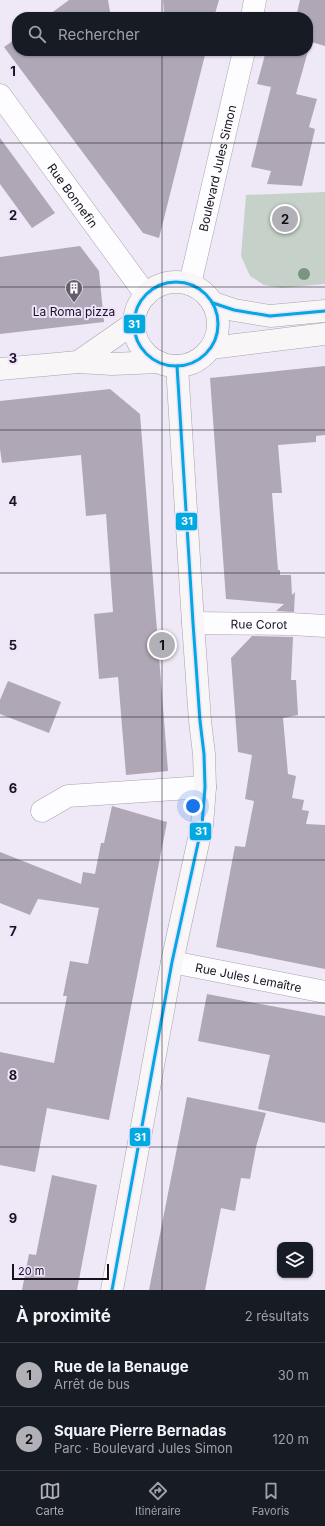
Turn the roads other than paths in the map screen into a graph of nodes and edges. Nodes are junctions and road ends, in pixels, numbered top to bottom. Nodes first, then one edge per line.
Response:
1 (255, 0) edge
2 (253, 12) edge
3 (243, 56) edge
4 (0, 95) edge
5 (190, 284) junction
6 (146, 295) junction
7 (213, 303) junction
8 (325, 311) edge
9 (134, 323) junction
10 (325, 334) edge
11 (211, 348) junction
12 (78, 362) junction
13 (168, 364) junction
14 (0, 369) edge
15 (193, 623) junction
16 (325, 626) edge
17 (205, 787) junction
18 (42, 811) dead end
19 (172, 962) junction
20 (325, 992) edge
21 (112, 1290) edge

1 - 2 street
3 - 5 street, Boulevard Jules Simon
4 - 6 street, Rue Bonnefin
5 - 6 main road
5 - 7 main road
6 - 9 main road
7 - 8 main road
7 - 11 main road
9 - 12 main road
9 - 13 main road
10 - 11 main road
11 - 13 main road
12 - 13 main road
12 - 14 main road
13 - 15 main road
15 - 16 street, Rue Corot
15 - 17 main road
17 - 18 street
17 - 19 main road
19 - 20 street, Rue Jules Lemaître
19 - 21 main road

